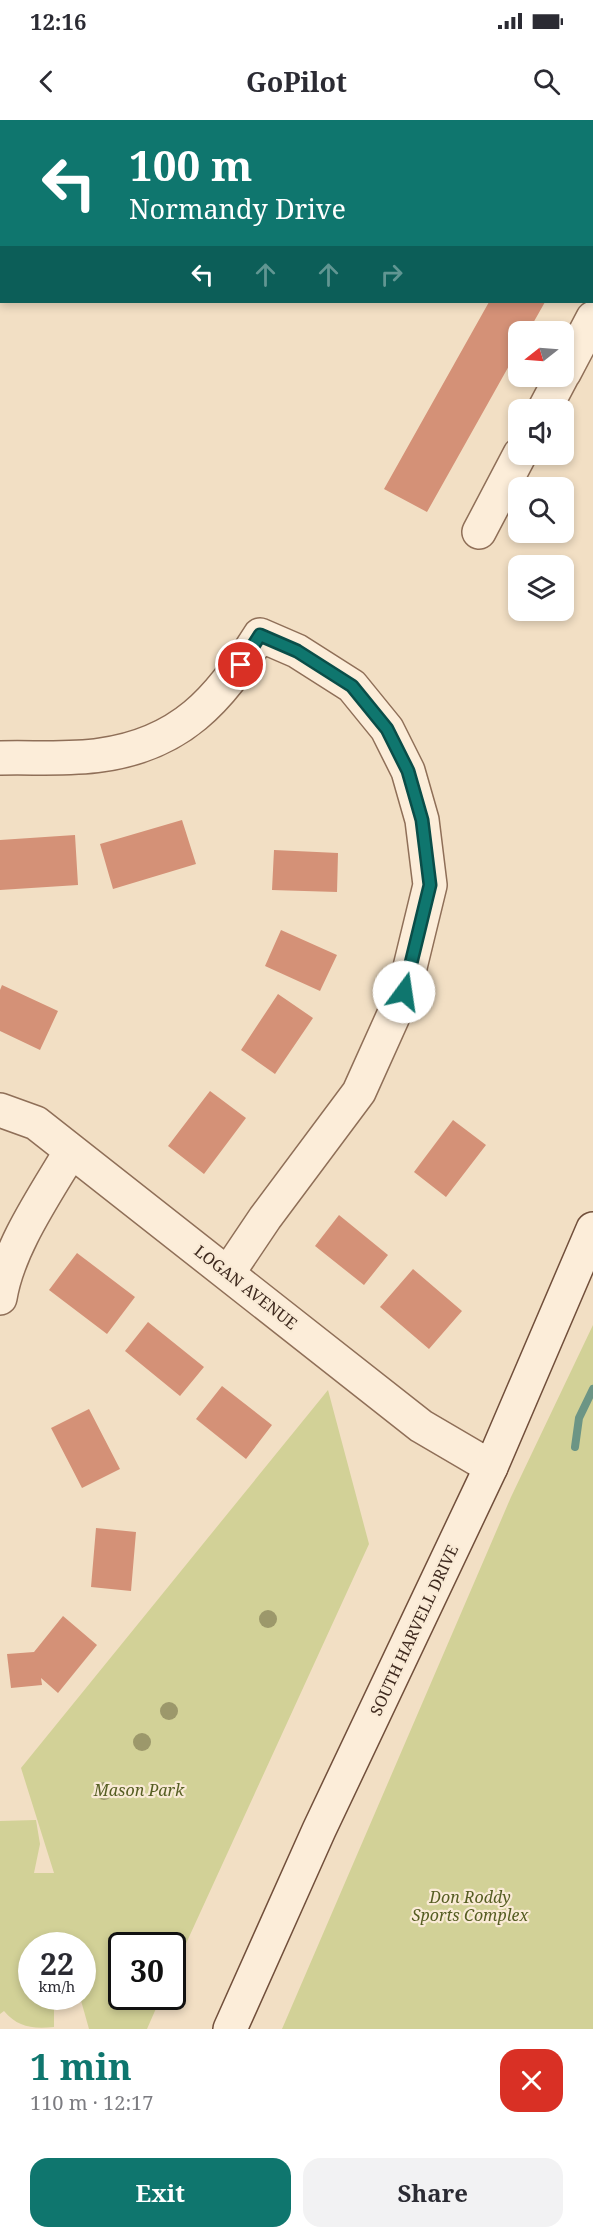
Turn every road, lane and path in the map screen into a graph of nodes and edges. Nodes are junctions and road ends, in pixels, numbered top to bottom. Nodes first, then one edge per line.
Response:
1 (593, 318) edge
2 (574, 354) edge
3 (514, 465) edge
4 (479, 532) dead end
5 (0, 758) edge
6 (0, 1110) edge
7 (72, 1151) junction
8 (593, 1229) edge
9 (228, 1273) junction
10 (0, 1298) edge
11 (491, 1467) junction
12 (230, 2029) edge

1 - 2 street
3 - 4 street
5 - 9 street
6 - 7 street, LOGAN AVENUE
7 - 9 street, LOGAN AVENUE
7 - 10 street
8 - 11 street, SOUTH HARVELL DRIVE
9 - 11 street, LOGAN AVENUE
11 - 12 street, SOUTH HARVELL DRIVE

